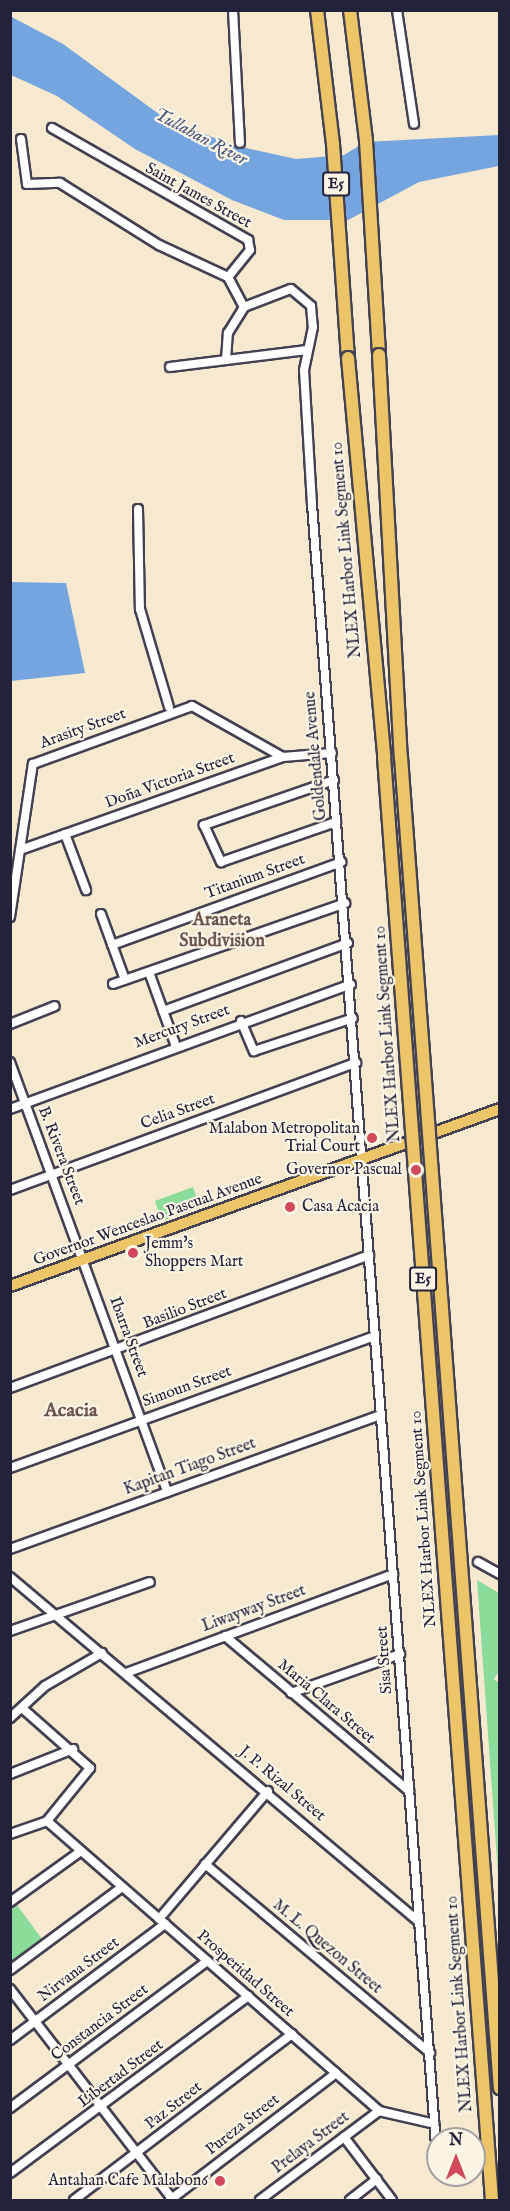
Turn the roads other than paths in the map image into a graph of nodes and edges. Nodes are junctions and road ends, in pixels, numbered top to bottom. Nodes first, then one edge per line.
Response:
1 (233, 10) edge
2 (317, 10) edge
3 (350, 10) edge
4 (397, 10) edge
5 (414, 124) dead end
6 (52, 128) dead end
7 (21, 139) dead end
8 (240, 143) dead end
9 (228, 277) junction
10 (244, 307) junction
11 (308, 350) junction
12 (226, 360) junction
13 (170, 367) dead end
14 (138, 509) dead end
15 (169, 707) dead end
16 (332, 753) junction
17 (283, 756) junction
18 (334, 780) junction
19 (336, 822) junction
20 (65, 834) junction
21 (20, 850) junction
22 (341, 862) junction
23 (86, 890) dead end
24 (345, 903) junction
25 (101, 914) dead end
26 (10, 917) edge
27 (348, 943) junction
28 (112, 945) junction
29 (149, 972) junction
30 (125, 980) junction
31 (113, 984) dead end
32 (351, 984) junction
33 (55, 1006) dead end
34 (163, 1011) junction
35 (353, 1018) junction
36 (241, 1021) junction
37 (10, 1024) edge
38 (175, 1044) junction
39 (10, 1062) edge
40 (356, 1063) junction
41 (25, 1104) junction
42 (10, 1109) edge
43 (500, 1109) edge
44 (361, 1159) junction
45 (52, 1175) junction
46 (10, 1190) edge
47 (369, 1255) junction
48 (85, 1260) junction
49 (10, 1286) edge
50 (375, 1336) junction
51 (116, 1351) junction
52 (10, 1388) edge
53 (381, 1415) junction
54 (141, 1419) junction
55 (10, 1468) edge
56 (167, 1492) junction
57 (10, 1549) edge
58 (478, 1562) dead end
59 (393, 1574) junction
60 (500, 1574) edge
61 (10, 1577) edge
62 (150, 1582) dead end
63 (55, 1614) junction
64 (10, 1631) edge
65 (225, 1635) junction
66 (102, 1653) junction
67 (400, 1654) junction
68 (126, 1673) junction
69 (291, 1693) junction
70 (22, 1708) junction
71 (10, 1718) edge
72 (73, 1749) junction
73 (10, 1774) edge
74 (268, 1791) junction
75 (409, 1791) junction
76 (47, 1821) junction
77 (10, 1834) edge
78 (81, 1851) junction
79 (206, 1864) junction
80 (122, 1887) junction
81 (10, 1902) edge
82 (162, 1921) junction
83 (418, 1921) junction
84 (207, 1961) junction
85 (10, 1970) edge
86 (10, 1989) edge
87 (248, 1996) junction
88 (36, 2021) junction
89 (292, 2034) junction
90 (10, 2040) edge
91 (430, 2053) junction
92 (69, 2066) junction
93 (336, 2073) junction
94 (500, 2088) edge
95 (10, 2108) edge
96 (102, 2109) junction
97 (380, 2111) junction
98 (435, 2124) junction
99 (435, 2127) edge
100 (344, 2137) junction
101 (136, 2154) junction
102 (10, 2173) edge
103 (378, 2180) junction
104 (74, 2200) edge
105 (171, 2200) edge
106 (260, 2200) edge
107 (350, 2200) edge
108 (392, 2200) edge
109 (492, 2200) edge

1 - 8 street
2 - 109 highway, NLEX Harbor Link Segment 10 / E5, bridge
3 - 94 highway, NLEX Harbor Link Segment 10 / E5, bridge
4 - 5 street
6 - 9 street, Saint James Street
7 - 9 street
9 - 10 street
10 - 11 street
10 - 12 street
11 - 12 street
11 - 16 street, Goldendale Avenue
12 - 13 street
14 - 15 street
16 - 17 street, Doña Victoria Street
16 - 18 street, Goldendale Avenue
17 - 20 street, Doña Victoria Street
17 - 21 street, Arasity Street
18 - 19 street, Goldendale Avenue
18 - 19 street
19 - 22 street, Goldendale Avenue
20 - 21 street, Doña Victoria Street
20 - 23 street
21 - 26 street, Arasity Street
22 - 24 street, Goldendale Avenue
22 - 28 street, Titanium Street
24 - 27 street, Goldendale Avenue
24 - 29 street
25 - 28 street
27 - 32 street, Goldendale Avenue
27 - 34 street
28 - 30 street
29 - 30 street
29 - 34 street
30 - 31 street
32 - 35 street, Goldendale Avenue
32 - 36 street, Mercury Street
33 - 37 street
34 - 38 street
35 - 36 street
35 - 40 street, Goldendale Avenue
36 - 38 street, Mercury Street
38 - 41 street, Mercury Street
39 - 41 street, B. Rivera Street
40 - 44 street, Goldendale Avenue
40 - 45 street, Celia Street
41 - 42 street, Mercury Street
41 - 45 street, B. Rivera Street
43 - 44 main road, Governor Wenceslao Pascual Avenue
44 - 47 street, Sisa Street
44 - 48 main road, Governor Wenceslao Pascual Avenue
45 - 46 street, Celia Street
45 - 48 street, B. Rivera Street
47 - 50 street, Sisa Street
47 - 51 street, Basilio Street
48 - 49 main road, Governor Wenceslao Pascual Avenue
48 - 51 street, Ibarra Street
50 - 53 street, Sisa Street
50 - 54 street, Simoun Street
51 - 52 street, Basilio Street
51 - 54 street, Ibarra Street
53 - 56 street, Kapitan Tiago Street
53 - 59 street, Sisa Street
54 - 55 street, Simoun Street
54 - 56 street, Ibarra Street
56 - 57 street, Kapitan Tiago Street
58 - 60 street
59 - 65 street, Liwayway Street
59 - 67 street, Sisa Street
61 - 63 street
62 - 63 street
63 - 64 street
63 - 66 street
65 - 68 street, Liwayway Street
65 - 69 street, Maria Clara Street
66 - 68 street
66 - 70 street
67 - 69 street
67 - 75 street, Sisa Street
68 - 74 street, J. P. Rizal Street
69 - 75 street, Maria Clara Street
70 - 71 street
70 - 72 street
72 - 73 street
72 - 76 street
74 - 79 street, Nirvana Street
74 - 83 street, J. P. Rizal Street
75 - 83 street, Sisa Street
76 - 77 street
76 - 78 street, Prosperidad Street
78 - 80 street, Prosperidad Street
78 - 81 street
79 - 82 street, Nirvana Street
79 - 91 street, M. L. Quezon Street
80 - 82 street, Prosperidad Street
80 - 85 street
82 - 84 street, Prosperidad Street
82 - 88 street, Nirvana Street
83 - 91 street, Sisa Street
84 - 87 street, Prosperidad Street
84 - 92 street, Constancia Street
86 - 88 street
87 - 89 street, Prosperidad Street
87 - 96 street, Libertad Street
88 - 90 street, Nirvana Street
88 - 92 street
89 - 93 street, Prosperidad Street
89 - 101 street, Paz Street
91 - 98 street, Sisa Street
92 - 95 street, Constancia Street
92 - 96 street
93 - 97 street, Prosperidad Street
93 - 105 street, Pureza Street
96 - 101 street
96 - 102 street, Libertad Street
97 - 98 street, Prosperidad Street
97 - 100 street, Prelaya Street
98 - 99 street, Sisa Street
100 - 103 street
100 - 106 street, Prelaya Street
101 - 104 street, Paz Street
101 - 105 street
103 - 107 street
103 - 108 street

